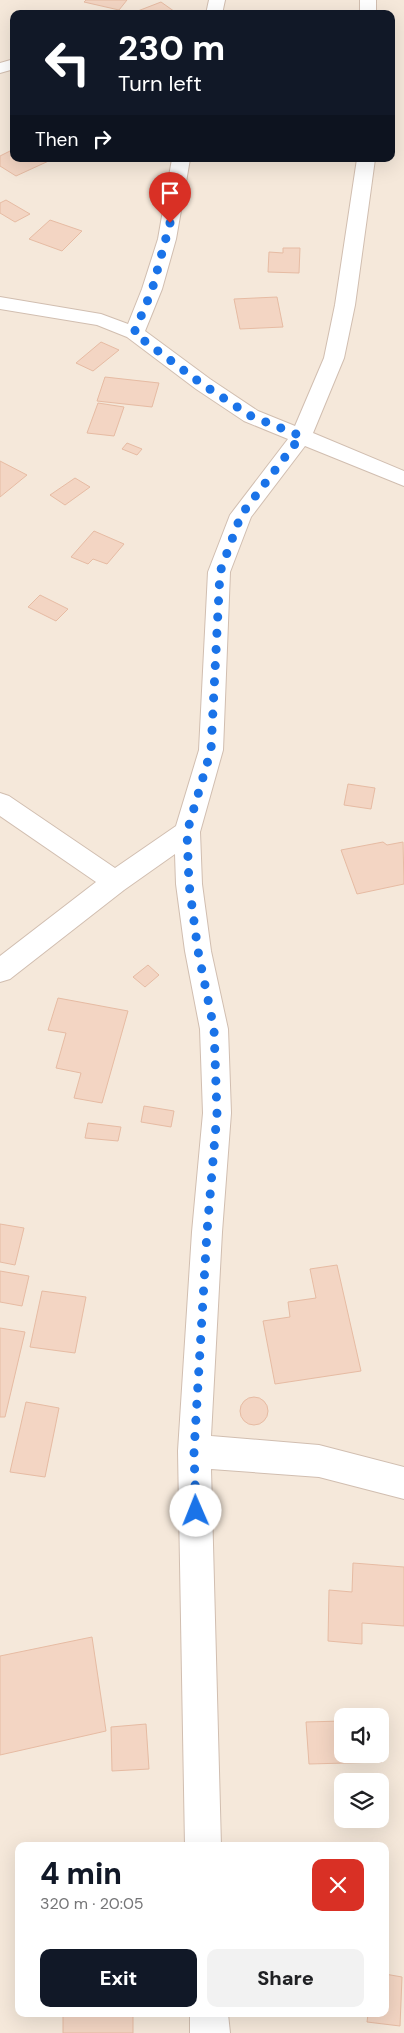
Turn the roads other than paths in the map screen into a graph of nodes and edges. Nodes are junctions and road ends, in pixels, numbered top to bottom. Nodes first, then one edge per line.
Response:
1 (180, 162) edge
2 (366, 162) edge
3 (0, 303) edge
4 (134, 333) junction
5 (301, 436) junction
6 (404, 480) edge
7 (0, 803) edge
8 (187, 832) junction
9 (115, 882) junction
10 (0, 971) edge
11 (194, 1452) junction
12 (404, 1483) edge
13 (203, 1842) edge
14 (209, 2017) edge
15 (210, 2033) edge

1 - 4 street
2 - 5 street
3 - 4 street
4 - 5 street
5 - 6 street
5 - 8 street
7 - 9 street
8 - 9 street
8 - 11 street
9 - 10 street
11 - 12 street
11 - 13 street
14 - 15 street

